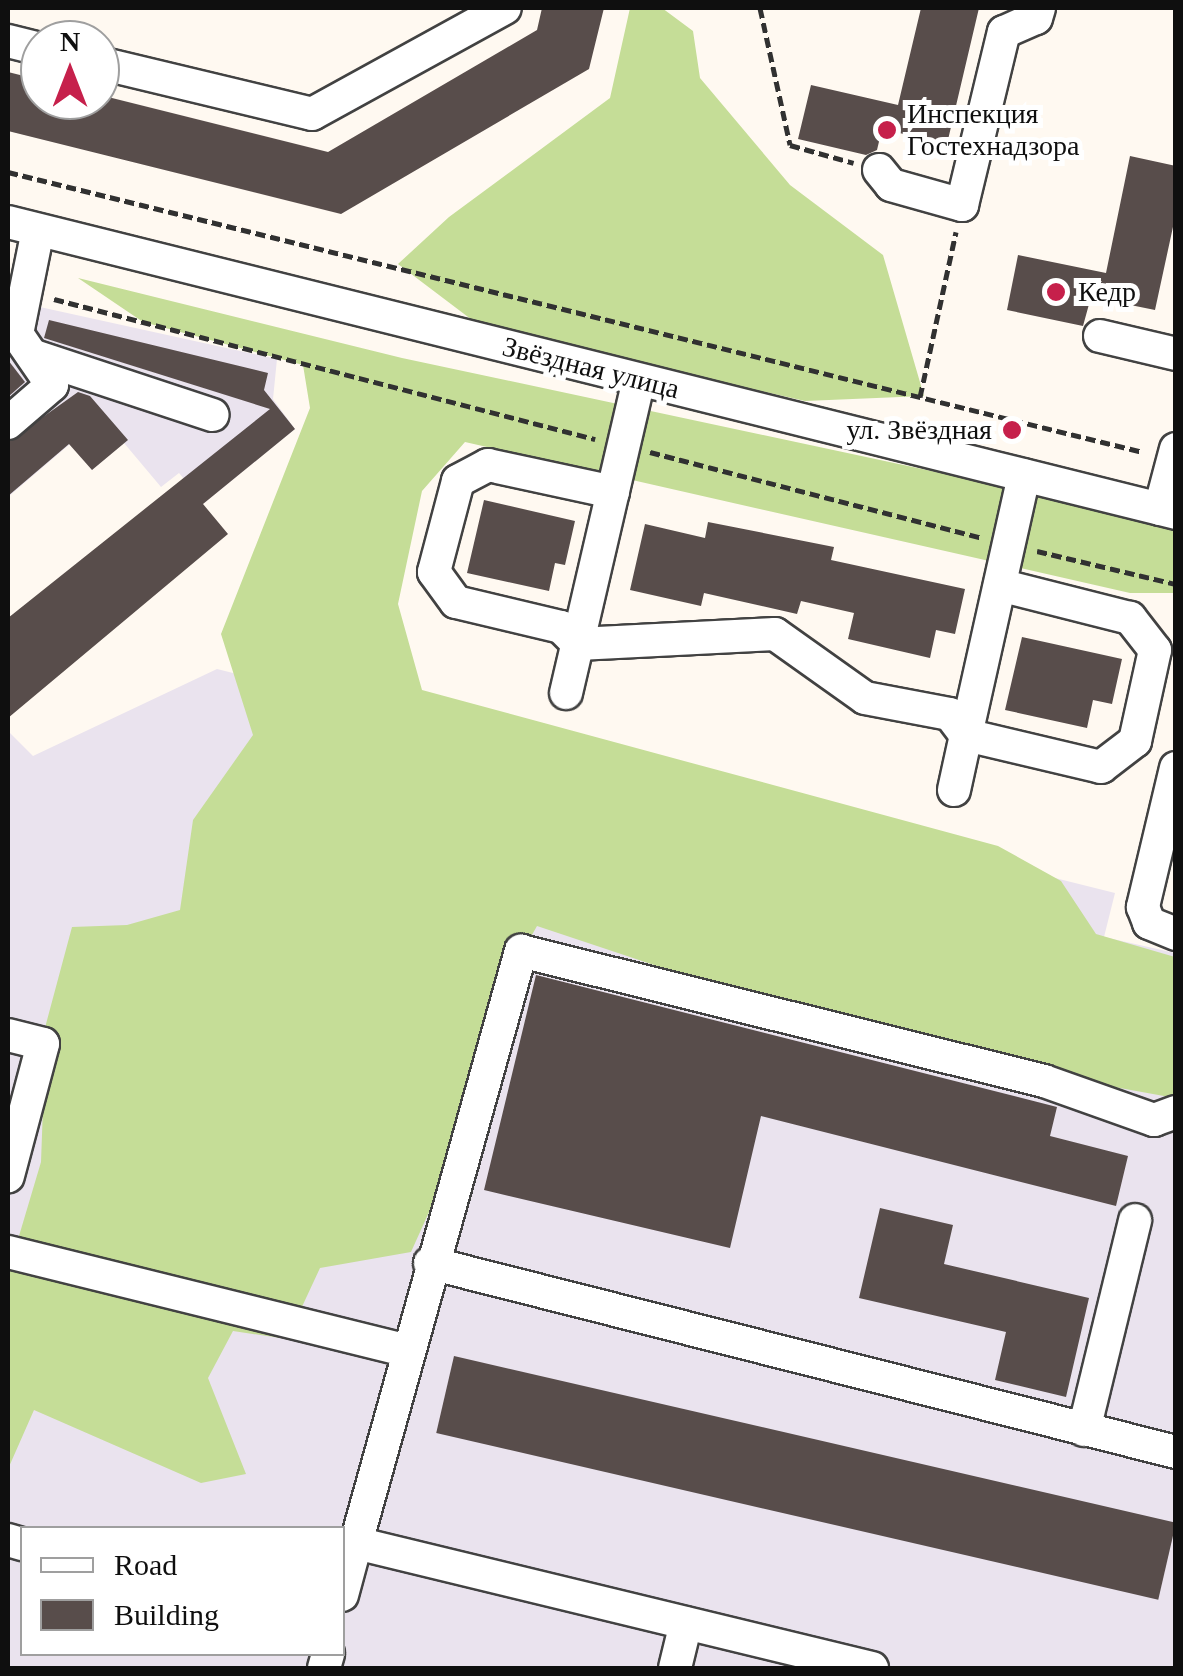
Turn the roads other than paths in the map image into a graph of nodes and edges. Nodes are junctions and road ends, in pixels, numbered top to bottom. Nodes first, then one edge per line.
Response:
1 (505, 8) edge
2 (1038, 8) edge
3 (120, 69) edge
4 (879, 170) road end
5 (23, 226) edge
6 (1100, 336) dead end
7 (1176, 354) edge
8 (34, 356) junction
9 (639, 380) junction
10 (212, 414) dead end
11 (8, 423) edge
12 (1174, 454) edge
13 (1024, 475) junction
14 (613, 492) junction
15 (1168, 511) edge
16 (1000, 585) junction
17 (578, 644) junction
18 (566, 693) dead end
19 (966, 735) junction
20 (1173, 787) edge
21 (954, 790) dead end
22 (1176, 934) edge
23 (8, 1035) edge
24 (1176, 1112) edge
25 (8, 1176) edge
26 (1135, 1220) dead end
27 (8, 1252) edge
28 (430, 1263) junction
29 (407, 1352) junction
30 (1084, 1430) junction
31 (1176, 1452) edge
32 (356, 1542) junction
33 (345, 1583) edge
34 (686, 1623) junction
35 (674, 1668) edge
36 (872, 1668) edge

1 - 3 street
2 - 4 street
5 - 8 street
5 - 9 street, Звёздная улица
6 - 7 street
8 - 10 street
8 - 11 street
9 - 13 street, Звёздная улица
9 - 14 street
12 - 15 street
13 - 15 street, Звёздная улица
13 - 16 street
14 - 17 street
14 - 17 street
16 - 19 street
16 - 19 street
17 - 18 street
17 - 19 street
19 - 21 street
20 - 22 street
23 - 25 street
24 - 28 street
26 - 30 street
27 - 29 street
28 - 29 street
28 - 30 street
29 - 32 street
30 - 31 street
32 - 33 street
32 - 34 street
34 - 35 street
34 - 36 street

